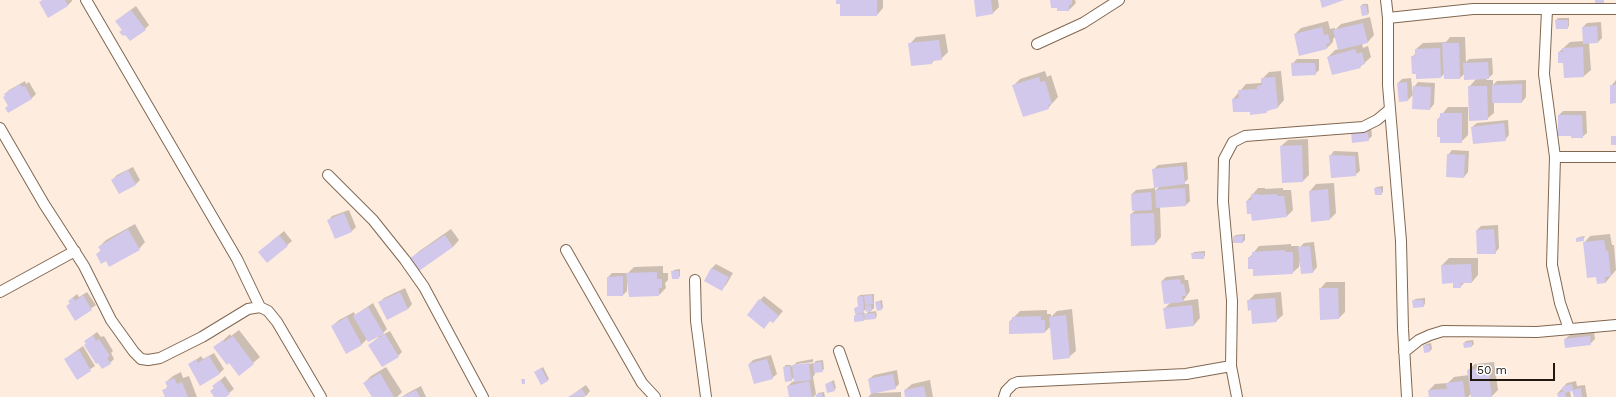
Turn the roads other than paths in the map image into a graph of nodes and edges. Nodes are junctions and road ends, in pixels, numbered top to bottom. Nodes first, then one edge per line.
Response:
1 (86, 0) edge
2 (1119, 0) edge
3 (1386, 0) edge
4 (1616, 9) edge
5 (1547, 10) junction
6 (1388, 18) junction
7 (1037, 44) dead end
8 (1390, 110) junction
9 (0, 128) edge
10 (1555, 157) junction
11 (1616, 157) edge
12 (328, 175) dead end
13 (566, 250) dead end
14 (75, 251) junction
15 (695, 280) dead end
16 (0, 292) edge
17 (260, 307) junction
18 (1616, 325) edge
19 (1569, 330) junction
20 (839, 351) dead end
21 (1404, 352) junction
22 (1231, 366) junction
23 (704, 396) edge
24 (321, 397) edge
25 (483, 397) edge
26 (655, 397) edge
27 (855, 397) edge
28 (1004, 397) edge
29 (1237, 397) edge
30 (1408, 397) edge

1 - 17 street
2 - 7 street
3 - 6 street
4 - 5 street
5 - 6 street
5 - 10 street
6 - 8 street
8 - 21 street
8 - 22 street
9 - 14 street
10 - 11 street
10 - 19 street
12 - 25 street
13 - 26 street
14 - 16 street
14 - 17 street
15 - 23 street
17 - 24 street
18 - 19 street
19 - 21 street
20 - 27 street
21 - 30 street
22 - 28 street
22 - 29 street

